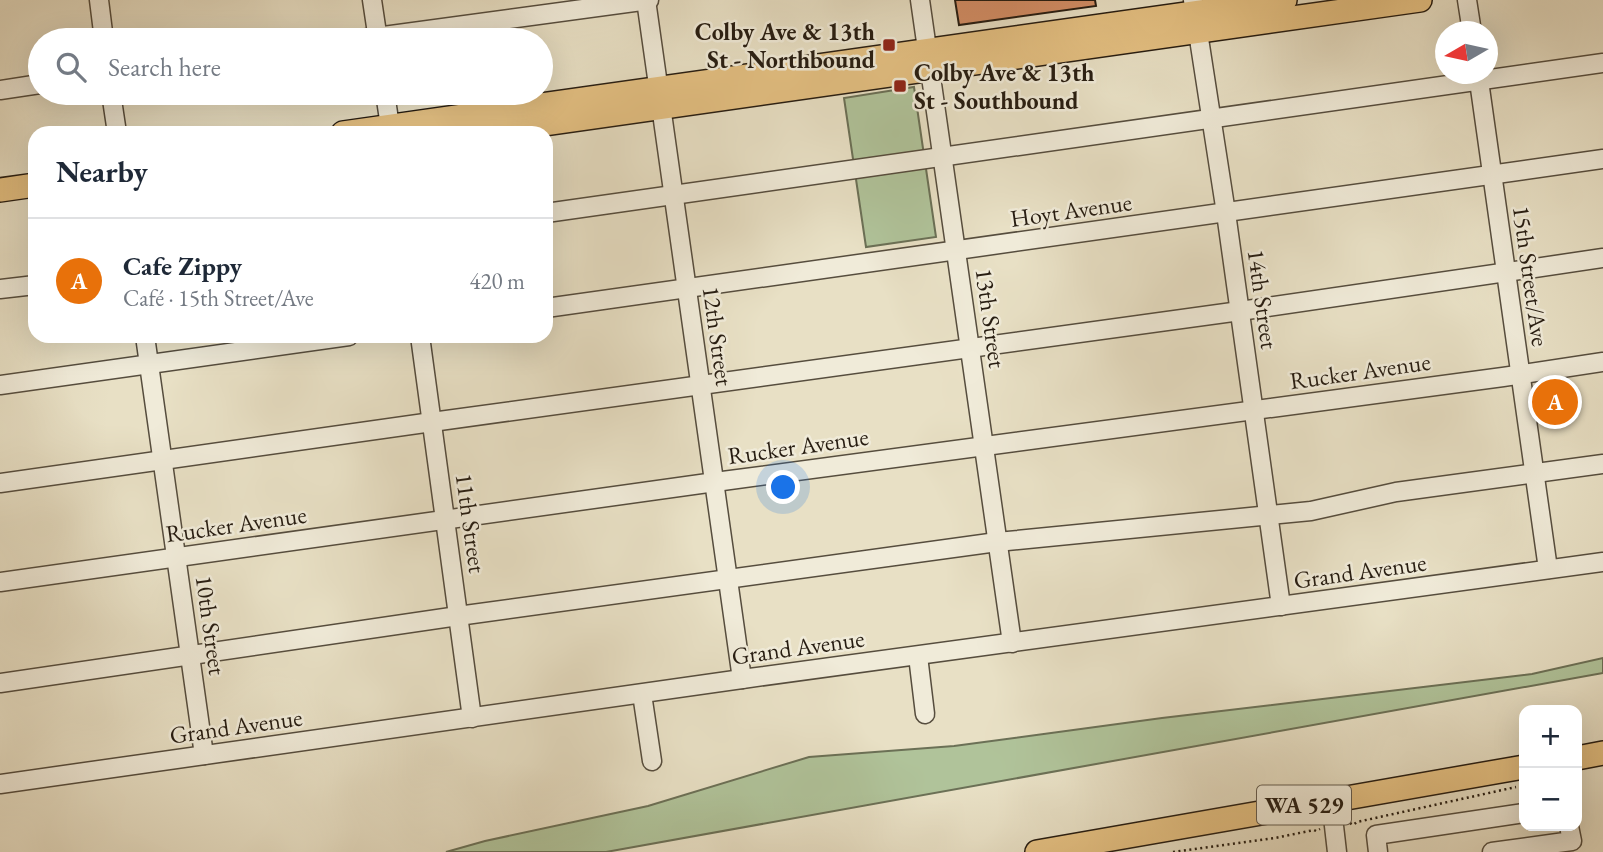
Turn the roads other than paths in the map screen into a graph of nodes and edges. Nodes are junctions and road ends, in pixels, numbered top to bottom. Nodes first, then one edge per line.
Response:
1 (99, 0) edge
2 (372, 0) edge
3 (647, 0) edge
4 (920, 0) edge
5 (1285, 0) edge
6 (1420, 0) edge
7 (1467, 0) edge
8 (1195, 15) edge
9 (1470, 21) edge
10 (102, 28) edge
11 (376, 28) edge
12 (453, 28) edge
13 (928, 60) junction
14 (1603, 63) edge
15 (1498, 75) edge
16 (1435, 84) edge
17 (1479, 84) edge
18 (28, 86) edge
19 (0, 90) edge
20 (660, 98) junction
21 (113, 105) edge
22 (387, 105) edge
23 (1210, 119) junction
24 (116, 126) edge
25 (389, 126) edge
26 (424, 126) edge
27 (516, 126) edge
28 (943, 156) junction
29 (1603, 159) edge
30 (1492, 174) junction
31 (28, 186) edge
32 (0, 190) edge
33 (673, 194) junction
34 (553, 212) edge
35 (1226, 213) junction
36 (956, 251) junction
37 (1603, 258) edge
38 (1506, 272) junction
39 (28, 286) edge
40 (687, 288) junction
41 (0, 289) edge
42 (553, 307) edge
43 (1240, 311) junction
44 (146, 343) edge
45 (301, 343) edge
46 (421, 343) edge
47 (970, 349) junction
48 (1603, 362) edge
49 (149, 365) junction
50 (1521, 374) junction
51 (0, 385) edge
52 (701, 386) junction
53 (1254, 410) junction
54 (432, 422) junction
55 (984, 445) junction
56 (163, 461) junction
57 (1603, 464) edge
58 (1535, 473) junction
59 (715, 482) junction
60 (0, 484) edge
61 (1268, 516) junction
62 (446, 520) junction
63 (997, 542) junction
64 (176, 557) junction
65 (1603, 562) edge
66 (1548, 569) junction
67 (728, 578) junction
68 (0, 582) edge
69 (1281, 606) junction
70 (458, 616) junction
71 (1012, 643) junction
72 (190, 655) junction
73 (918, 656) junction
74 (742, 679) junction
75 (0, 683) edge
76 (642, 694) junction
77 (925, 714) dead end
78 (472, 718) junction
79 (1603, 753) edge
80 (204, 755) junction
81 (1582, 757) edge
82 (652, 761) dead end
83 (1519, 768) edge
84 (0, 784) edge
85 (1331, 800) junction
86 (1519, 814) edge
87 (1570, 831) edge
88 (1084, 849) edge
89 (1037, 852) edge
90 (1337, 852) edge
91 (1378, 852) edge
92 (1492, 852) edge
93 (1498, 852) edge

1 - 10 street
2 - 11 street
3 - 12 street
3 - 20 street, 12th Street
4 - 13 street, 13th Street
5 - 8 main road
6 - 8 main road
7 - 9 street
8 - 13 main road
8 - 23 street, 14th Street
13 - 20 main road
13 - 28 street, 13th Street
14 - 15 street
16 - 23 street
17 - 30 street, 15th Street/Ave
18 - 19 street
20 - 26 main road
20 - 27 main road
20 - 33 street, 12th Street
21 - 24 street
22 - 25 street
23 - 28 street
23 - 35 street, 14th Street
28 - 33 street
28 - 36 street, 13th Street
29 - 30 street, Hoyt Avenue
30 - 35 street, Hoyt Avenue
30 - 38 street, 15th Street/Ave
31 - 32 main road
33 - 34 street
33 - 40 street, 12th Street
35 - 36 street, Hoyt Avenue
35 - 43 street, 14th Street
36 - 40 street, Hoyt Avenue
36 - 47 street, 13th Street
37 - 38 street
38 - 43 street
38 - 50 street, 15th Street/Ave
39 - 41 street
40 - 42 street, Hoyt Avenue
40 - 52 street, 12th Street
43 - 47 street
43 - 53 street, 14th Street
44 - 49 street, 10th Street
45 - 49 street
46 - 54 street, 11th Street
47 - 52 street
47 - 55 street, 13th Street
48 - 50 street, Rucker Avenue
49 - 51 street
49 - 56 street, 10th Street
50 - 53 street, Rucker Avenue
50 - 58 street, 15th Street/Ave
52 - 54 street
52 - 59 street, 12th Street
53 - 55 street, Rucker Avenue
53 - 61 street, 14th Street
54 - 56 street
54 - 62 street, 11th Street
55 - 59 street, Rucker Avenue
55 - 63 street, 13th Street
56 - 60 street
56 - 64 street, 10th Street
57 - 58 street
58 - 61 street
58 - 66 street, 15th Street/Ave
59 - 62 street, Rucker Avenue
59 - 67 street, 12th Street
61 - 63 street
61 - 69 street, 14th Street
62 - 64 street, Rucker Avenue
62 - 70 street, 11th Street
63 - 67 street
63 - 71 street, 13th Street
64 - 68 street, Rucker Avenue
64 - 72 street, 10th Street
65 - 66 street, Grand Avenue
66 - 69 street, Grand Avenue
67 - 70 street
67 - 74 street, 12th Street
69 - 71 street, Grand Avenue
70 - 72 street
70 - 78 street, 11th Street
71 - 73 street, Grand Avenue
72 - 75 street
72 - 80 street, 10th Street
73 - 74 street, Grand Avenue
73 - 77 street
74 - 76 street, Grand Avenue
76 - 78 street, Grand Avenue
76 - 82 street
78 - 80 street, Grand Avenue
79 - 81 main road
80 - 84 street, Grand Avenue
83 - 85 main road, WA 529
85 - 88 main road, WA 529
85 - 90 street
86 - 91 street
87 - 93 street
88 - 89 main road, WA 529
92 - 93 street

